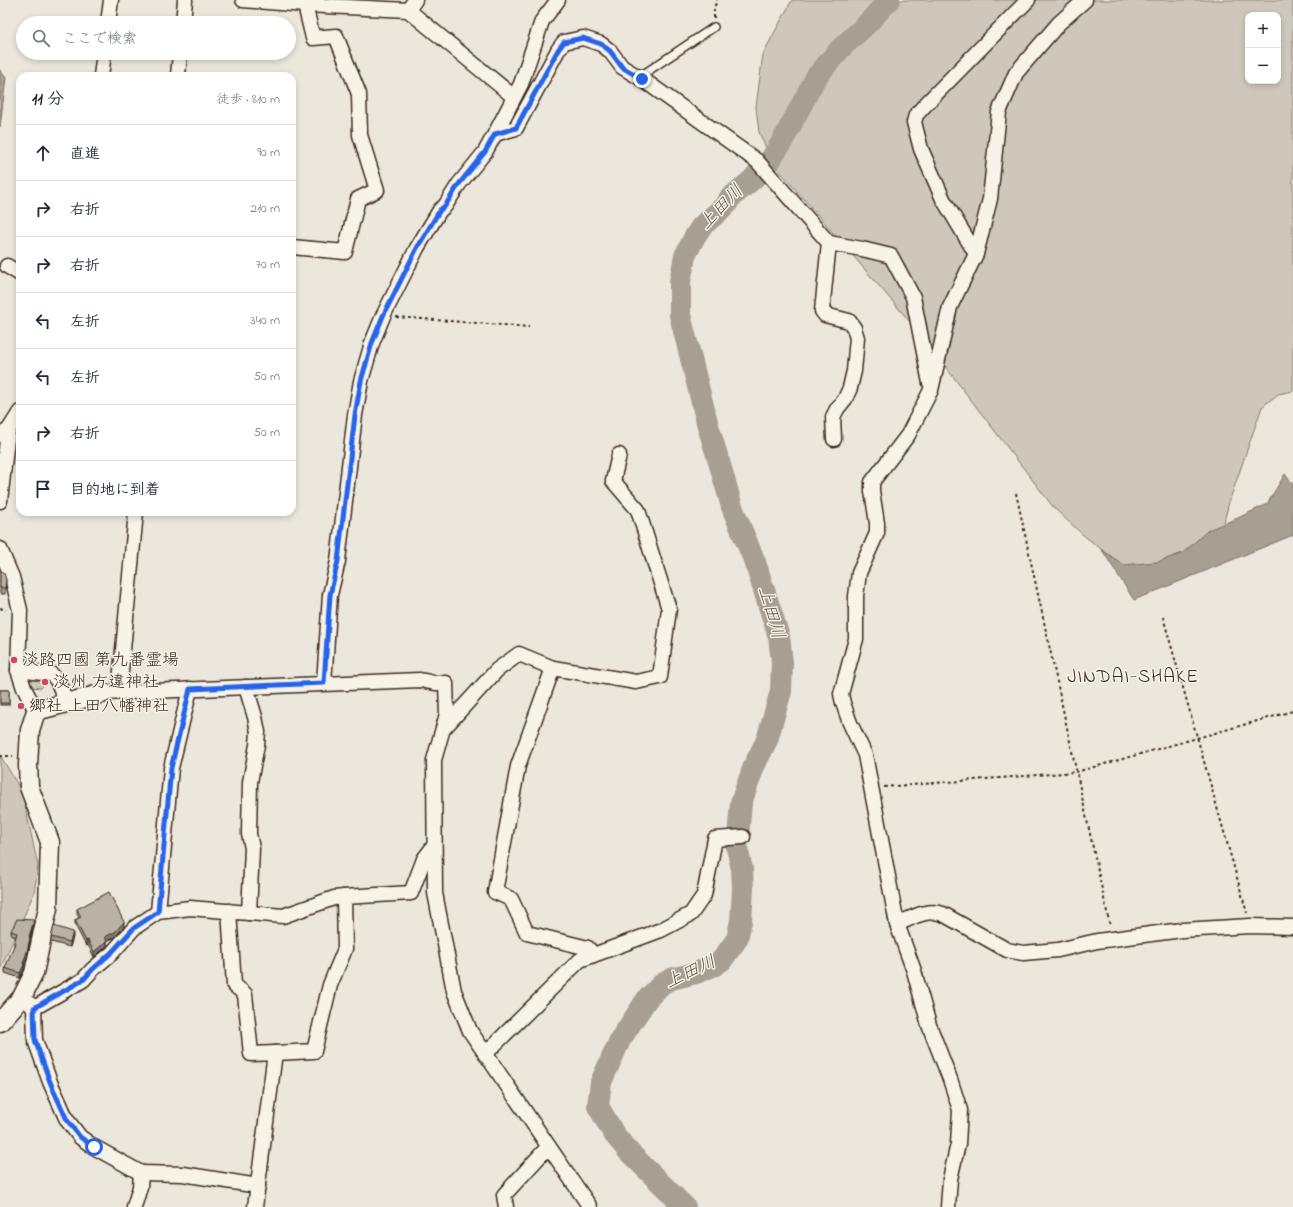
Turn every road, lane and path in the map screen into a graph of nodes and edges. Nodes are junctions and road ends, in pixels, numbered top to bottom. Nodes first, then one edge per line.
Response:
1 (111, 0) edge
2 (185, 0) edge
3 (242, 0) edge
4 (558, 0) edge
5 (717, 0) edge
6 (1028, 0) edge
7 (1085, 0) edge
8 (304, 5) junction
9 (412, 5) edge
10 (109, 16) edge
11 (184, 16) edge
12 (714, 27) joint
13 (103, 60) edge
14 (179, 60) edge
15 (102, 72) edge
16 (178, 72) edge
17 (639, 77) junction
18 (514, 97) junction
19 (495, 134) junction
20 (829, 243) junction
21 (296, 247) edge
22 (976, 254) junction
23 (7, 266) dead end
24 (16, 272) edge
25 (383, 316) junction
26 (529, 327) dead end
27 (931, 390) junction
28 (16, 417) edge
29 (4, 433) edge
30 (834, 439) dead end
31 (619, 455) dead end
32 (1016, 493) dead end
33 (0, 501) edge
34 (135, 516) edge
35 (0, 549) edge
36 (0, 608) edge
37 (9, 611) dead end
38 (1163, 617) dead end
39 (554, 668) junction
40 (18, 670) junction
41 (324, 683) junction
42 (246, 687) junction
43 (190, 689) junction
44 (111, 692) junction
45 (67, 702) junction
46 (36, 711) junction
47 (1293, 711) edge
48 (443, 730) junction
49 (1197, 738) junction
50 (0, 756) edge
51 (18, 756) dead end
52 (1076, 772) junction
53 (870, 788) junction
54 (743, 837) dead end
55 (434, 846) junction
56 (344, 897) junction
57 (229, 911) junction
58 (158, 912) junction
59 (249, 914) junction
60 (897, 924) junction
61 (1250, 926) junction
62 (1293, 927) edge
63 (1113, 939) junction
64 (593, 955) junction
65 (28, 1003) junction
66 (0, 1022) edge
67 (276, 1053) junction
68 (485, 1054) junction
69 (548, 1146) junction
70 (141, 1173) junction
71 (258, 1186) junction
72 (134, 1207) edge
73 (255, 1207) edge
74 (506, 1207) edge
75 (590, 1207) edge
76 (948, 1207) edge

1 - 10 street
2 - 11 street
3 - 8 street
4 - 18 street
5 - 12 path
6 - 22 street
7 - 22 street
8 - 9 street
8 - 21 street
9 - 18 street
12 - 17 lane
13 - 15 street
14 - 16 street
17 - 19 street
17 - 20 street
18 - 19 street
19 - 25 street
20 - 27 street
20 - 30 street
22 - 27 street
23 - 24 street
25 - 26 path
25 - 41 street
27 - 53 street
28 - 29 street
29 - 33 street
31 - 39 street
32 - 52 path
34 - 44 street
35 - 40 street
36 - 37 path
38 - 49 path
39 - 48 street
39 - 64 street
40 - 45 street
40 - 46 street
41 - 42 street
41 - 48 street
42 - 43 street
42 - 59 street
43 - 44 street
43 - 58 street
44 - 45 street
45 - 46 street
46 - 65 street
47 - 49 path
48 - 55 street
49 - 52 path
49 - 61 path
50 - 51 path
52 - 53 path
52 - 63 path
53 - 60 street
54 - 64 street
55 - 56 street
55 - 68 street
56 - 59 street
56 - 67 street
57 - 58 street
57 - 59 street
57 - 67 street
58 - 65 street
60 - 63 street
60 - 76 street
61 - 62 street
61 - 63 street
64 - 68 street
65 - 66 street
65 - 70 street
67 - 71 street
68 - 69 street
69 - 74 street
69 - 75 street
70 - 71 street
70 - 72 street
71 - 73 street

